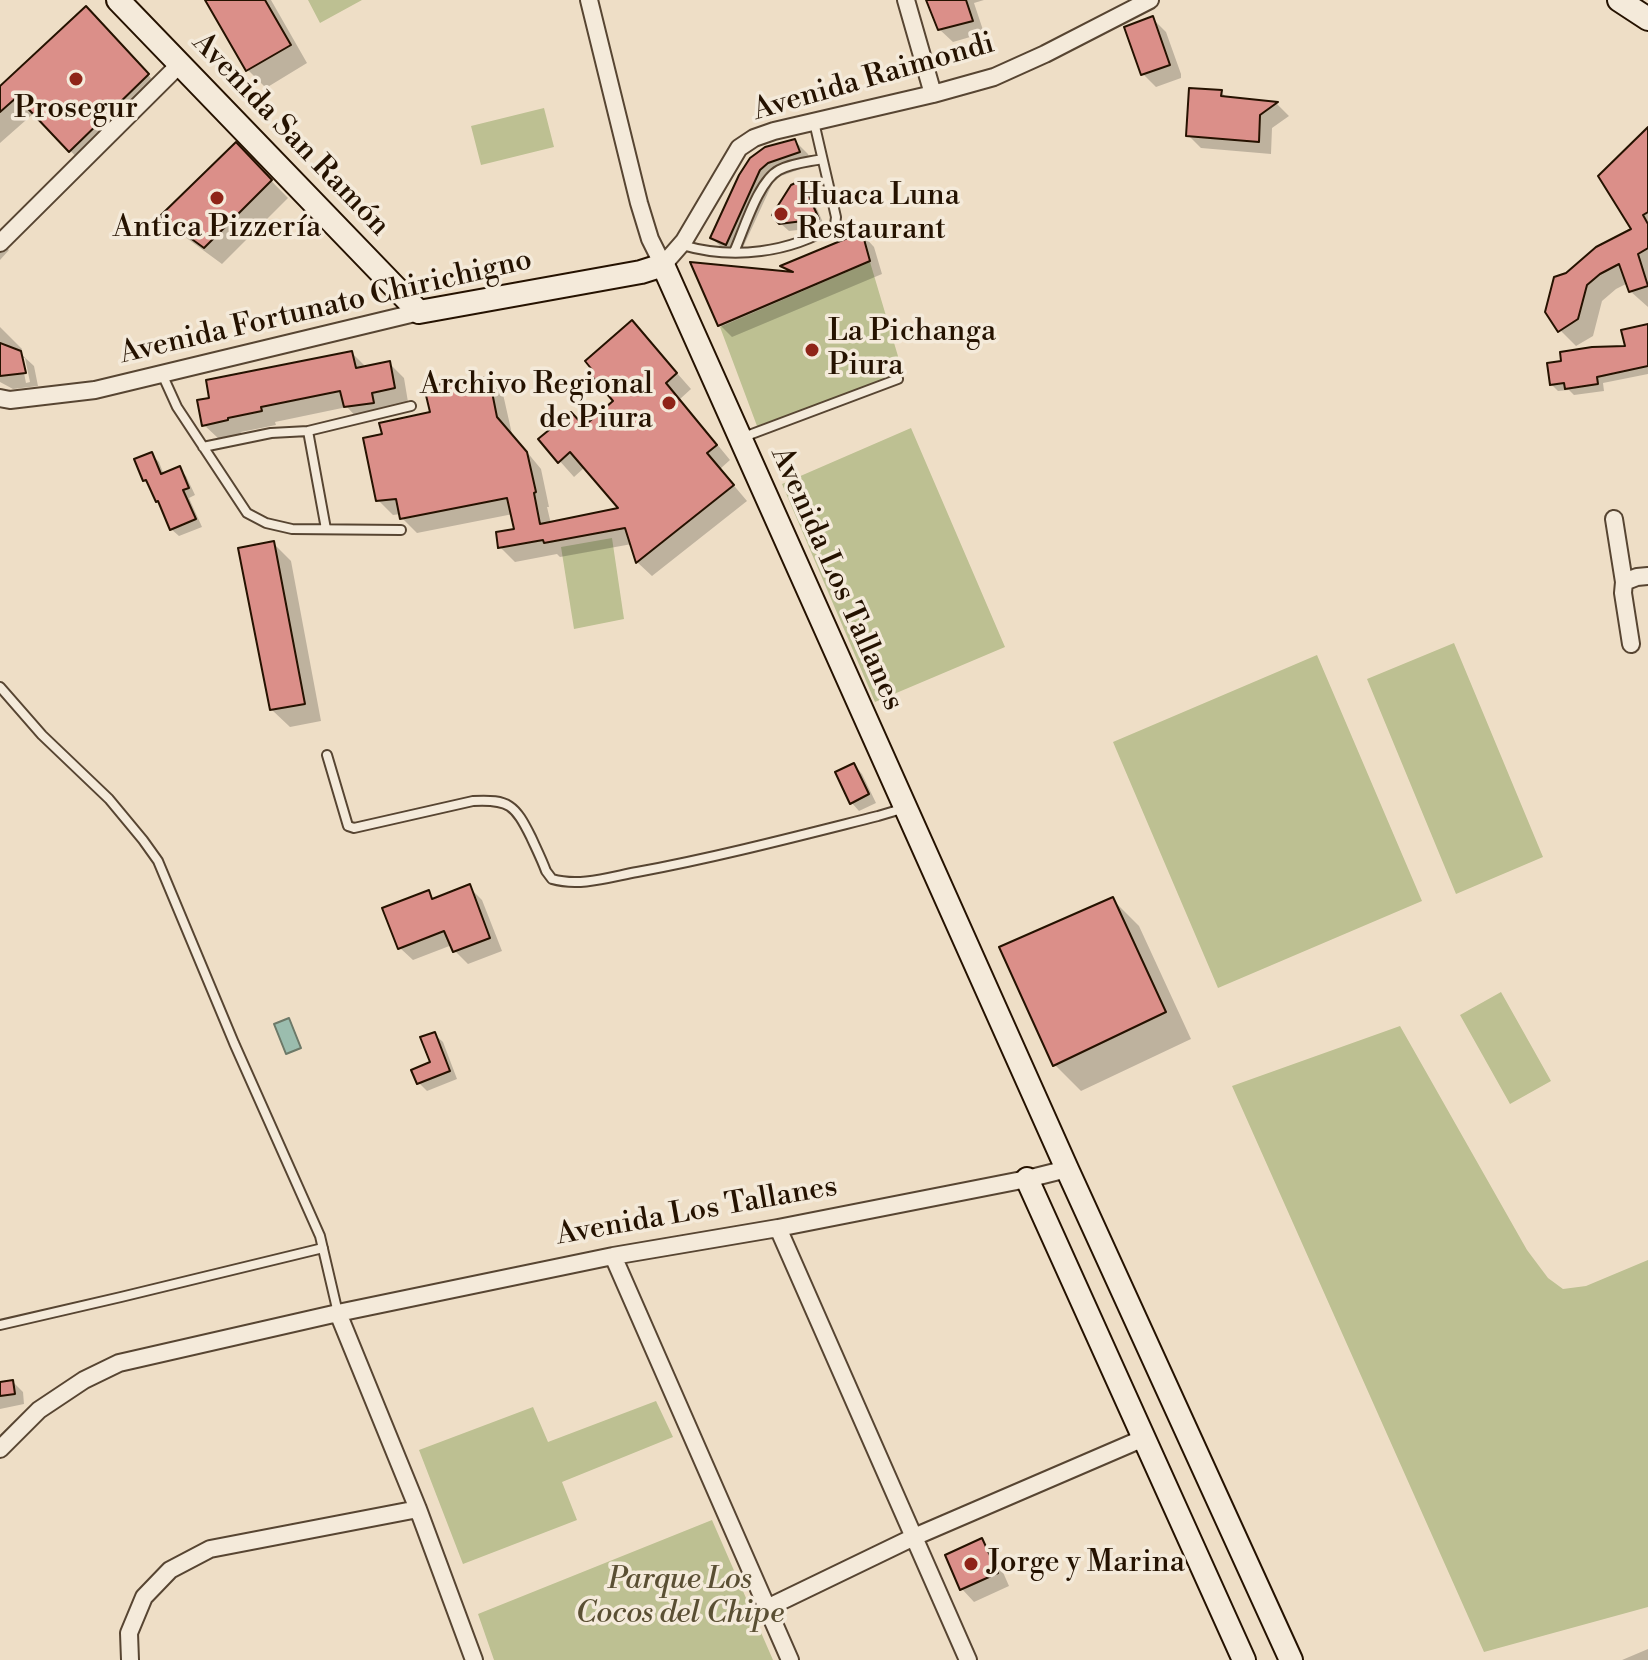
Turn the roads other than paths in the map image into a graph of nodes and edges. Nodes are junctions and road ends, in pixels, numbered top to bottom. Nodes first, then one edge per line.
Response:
1 (118, 0) edge
2 (589, 0) edge
3 (906, 0) edge
4 (1150, 0) edge
5 (1619, 0) edge
6 (1648, 19) edge
7 (180, 64) junction
8 (933, 94) junction
9 (814, 122) junction
10 (822, 159) junction
11 (0, 243) edge
12 (681, 245) junction
13 (734, 252) junction
14 (663, 265) junction
15 (419, 312) junction
16 (162, 374) junction
17 (898, 379) dead end
18 (0, 398) edge
19 (411, 406) dead end
20 (308, 431) junction
21 (741, 439) junction
22 (203, 447) junction
23 (1614, 519) dead end
24 (326, 529) junction
25 (401, 530) dead end
26 (1648, 576) edge
27 (1624, 582) junction
28 (1631, 644) dead end
29 (0, 687) edge
30 (327, 755) dead end
31 (905, 807) junction
32 (1067, 1169) junction
33 (1027, 1179) junction
34 (778, 1228) junction
35 (323, 1248) junction
36 (613, 1256) junction
37 (338, 1313) junction
38 (0, 1325) edge
39 (1144, 1438) junction
40 (0, 1449) edge
41 (418, 1509) junction
42 (914, 1537) junction
43 (767, 1608) junction
44 (130, 1660) edge
45 (474, 1660) edge
46 (790, 1660) edge
47 (968, 1660) edge
48 (1244, 1660) edge
49 (1291, 1660) edge

1 - 7 main road, Avenida San Ramón
2 - 14 street, Avenida Los Tallanes
3 - 8 street
4 - 8 street, Avenida Raimondi
5 - 6 main road
7 - 11 street
7 - 15 main road, Avenida San Ramón
8 - 9 street, Avenida Raimondi
9 - 10 lane
9 - 12 street, Avenida Raimondi
10 - 13 lane
10 - 13 lane
12 - 13 lane
12 - 14 street, Avenida Raimondi
14 - 15 main road, Avenida Fortunato Chirichigno
14 - 21 main road, Avenida Los Tallanes
15 - 16 street, Avenida Fortunato Chirichigno
16 - 18 street, Avenida Fortunato Chirichigno
16 - 22 lane
17 - 21 lane
19 - 20 lane
20 - 22 lane
20 - 24 lane
21 - 31 main road, Avenida Los Tallanes
22 - 24 lane
23 - 27 street
24 - 25 lane
26 - 27 street
27 - 28 street
29 - 35 lane
30 - 31 lane
31 - 32 main road, Avenida Los Tallanes
32 - 33 street, Avenida Los Tallanes
32 - 49 main road, Avenida Los Tallanes
33 - 34 street, Avenida Los Tallanes
33 - 39 main road
34 - 36 street, Avenida Los Tallanes
34 - 42 street
35 - 37 lane
35 - 38 lane
36 - 37 street, Avenida Los Tallanes
36 - 43 street
37 - 40 street, Avenida Los Tallanes
37 - 41 street
39 - 42 street
39 - 48 main road
41 - 44 street
41 - 45 street
42 - 43 street
42 - 47 street
43 - 46 street

